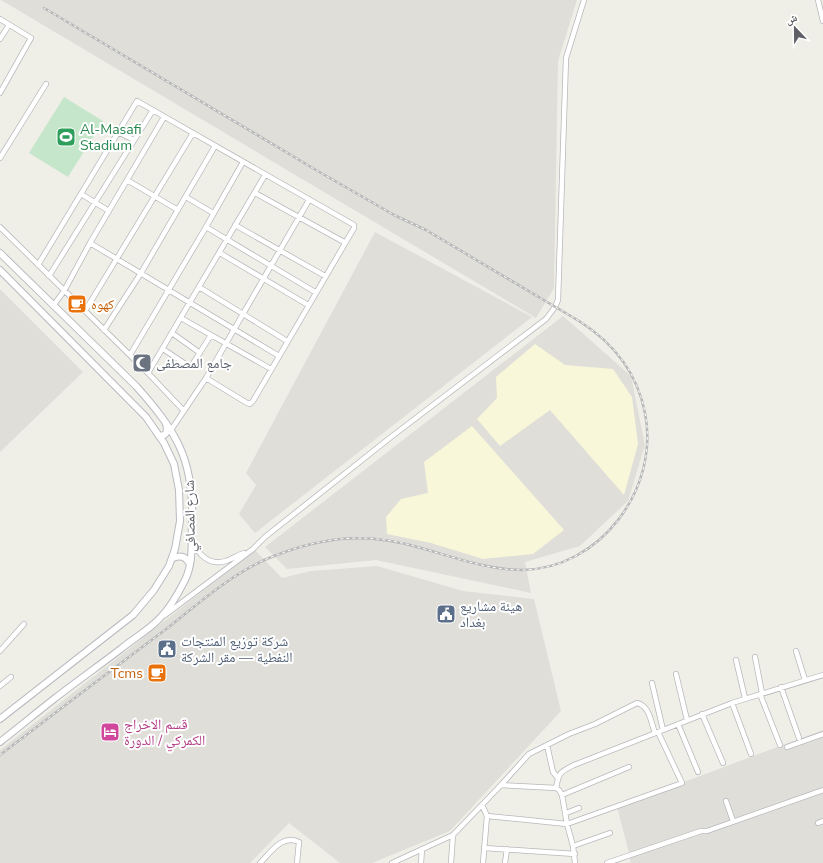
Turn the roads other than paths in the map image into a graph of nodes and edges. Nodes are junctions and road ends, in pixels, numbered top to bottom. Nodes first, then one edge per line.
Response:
1 (584, 0) edge
2 (818, 0) edge
3 (0, 19) edge
4 (823, 21) edge
5 (9, 25) junction
6 (0, 39) edge
7 (46, 84) dead end
8 (0, 93) edge
9 (153, 110) junction
10 (164, 117) junction
11 (118, 132) junction
12 (193, 134) junction
13 (134, 140) junction
14 (215, 146) junction
15 (0, 158) edge
16 (243, 162) junction
17 (265, 175) junction
18 (127, 180) junction
19 (255, 193) junction
20 (81, 194) junction
21 (155, 196) junction
22 (186, 197) junction
23 (309, 200) junction
24 (95, 203) junction
25 (178, 210) junction
26 (109, 211) junction
27 (213, 213) junction
28 (300, 218) junction
29 (236, 224) junction
30 (206, 227) junction
31 (0, 228) edge
32 (227, 239) junction
33 (344, 242) junction
34 (90, 243) junction
35 (280, 251) junction
36 (220, 253) junction
37 (0, 254) edge
38 (117, 259) junction
39 (38, 265) junction
40 (272, 266) junction
41 (0, 270) edge
42 (141, 272) junction
43 (49, 276) junction
44 (325, 276) junction
45 (264, 278) junction
46 (200, 287) junction
47 (168, 290) junction
48 (64, 291) junction
49 (315, 292) junction
50 (48, 301) junction
51 (190, 303) junction
52 (308, 305) junction
53 (54, 307) junction
54 (38, 308) junction
55 (85, 311) junction
56 (243, 313) junction
57 (47, 316) junction
58 (181, 318) junction
59 (235, 329) junction
60 (104, 330) junction
61 (172, 333) junction
62 (211, 335) junction
63 (287, 341) junction
64 (226, 343) junction
65 (162, 349) junction
66 (200, 353) junction
67 (130, 356) junction
68 (279, 356) junction
69 (271, 369) junction
70 (148, 373) junction
71 (206, 378) junction
72 (184, 411) junction
73 (166, 422) junction
74 (171, 430) junction
75 (160, 438) junction
76 (188, 467) junction
77 (174, 469) junction
78 (191, 537) junction
79 (253, 549) junction
80 (172, 558) junction
81 (190, 564) junction
82 (160, 618) junction
83 (24, 624) dead end
84 (0, 651) edge
85 (796, 651) dead end
86 (755, 657) dead end
87 (736, 660) dead end
88 (676, 674) dead end
89 (823, 674) edge
90 (11, 677) dead end
91 (805, 680) junction
92 (652, 683) dead end
93 (0, 686) edge
94 (782, 687) junction
95 (761, 693) junction
96 (745, 698) junction
97 (732, 703) junction
98 (702, 714) junction
99 (0, 719) edge
100 (687, 720) junction
101 (678, 724) junction
102 (659, 732) junction
103 (823, 734) edge
104 (799, 738) dead end
105 (0, 742) edge
106 (547, 745) junction
107 (780, 745) dead end
108 (787, 747) dead end
109 (751, 754) dead end
110 (723, 763) dead end
111 (629, 767) dead end
112 (698, 772) dead end
113 (558, 778) junction
114 (501, 785) junction
115 (556, 788) junction
116 (823, 790) edge
117 (562, 795) junction
118 (726, 801) dead end
119 (482, 804) junction
120 (579, 808) dead end
121 (566, 814) junction
122 (487, 816) junction
123 (733, 821) junction
124 (567, 824) junction
125 (610, 833) dead end
126 (453, 835) junction
127 (573, 846) junction
128 (484, 848) junction
129 (422, 849) junction
130 (506, 849) junction
131 (574, 854) junction
132 (265, 860) edge
133 (260, 863) edge
134 (297, 863) edge
135 (392, 863) edge
136 (421, 863) edge
137 (451, 863) edge
138 (483, 863) edge
139 (505, 863) edge
140 (575, 863) edge
141 (608, 863) edge

1 - 79 street
2 - 4 street
3 - 5 street
5 - 6 street
5 - 8 street
7 - 15 street
9 - 10 street
9 - 11 street
9 - 13 street
10 - 12 street
10 - 18 street
11 - 13 street
11 - 20 street
12 - 14 street
12 - 21 street
13 - 24 street
14 - 16 street
14 - 22 street
16 - 17 street
16 - 27 street
17 - 19 street
17 - 23 street
18 - 21 street
18 - 26 street
19 - 28 street
19 - 29 street
20 - 24 street
20 - 39 street
21 - 25 street
21 - 38 street
22 - 25 street
22 - 27 street
23 - 28 street
23 - 33 street
24 - 26 street
24 - 43 street
25 - 42 street
26 - 34 street
27 - 30 street
28 - 33 street
28 - 35 street
29 - 32 street
29 - 35 street
30 - 32 street
30 - 47 street
31 - 39 street
32 - 36 street
32 - 40 street
33 - 44 street
34 - 38 street
34 - 48 street
35 - 40 street
35 - 44 street
36 - 45 street
36 - 46 street
37 - 50 main road, شارع المصافي
38 - 42 street
38 - 55 street
39 - 43 street
40 - 45 street
40 - 49 street
41 - 54 main road, شارع المصافي
42 - 47 street
42 - 60 street
43 - 48 street
44 - 49 street
45 - 52 street
45 - 56 street
46 - 51 street
46 - 56 street
47 - 51 street
47 - 67 street
48 - 53 street
48 - 55 street
49 - 52 street
50 - 53 main road, شارع المصافي
50 - 54 main road
51 - 58 street
51 - 59 street
52 - 63 street
53 - 57 main road
53 - 73 main road, شارع المصافي
54 - 57 main road, شارع المصافي
55 - 60 street
56 - 59 street
56 - 63 street
57 - 75 main road, شارع المصافي
58 - 61 street
58 - 62 street
59 - 64 street
59 - 68 street
60 - 67 street
61 - 65 street
61 - 66 street
62 - 64 street
62 - 66 street
63 - 68 street
64 - 69 street
64 - 71 street
65 - 66 street
65 - 70 street
67 - 70 street
68 - 69 street
69 - 71 street
70 - 72 street
71 - 72 street
72 - 74 street
73 - 74 main road, شارع المصافي
73 - 75 main road
74 - 75 main road
74 - 76 main road, شارع المصافي
75 - 77 main road, شارع المصافي
76 - 77 main road
76 - 78 main road, شارع المصافي
77 - 80 main road, شارع المصافي
78 - 79 street
78 - 81 main road, شارع المصافي
79 - 82 street
80 - 81 main road
80 - 99 main road, شارع المصافي
81 - 82 main road, شارع المصافي
82 - 105 main road, شارع المصافي
83 - 84 street
85 - 91 street
86 - 95 street
87 - 96 street
88 - 100 street
89 - 91 street
90 - 93 street
91 - 94 street
92 - 102 street
94 - 95 street
94 - 104 street
95 - 96 street
95 - 107 street
96 - 97 street
97 - 98 street
97 - 109 street
98 - 100 street
98 - 110 street
100 - 101 street
101 - 102 street
101 - 112 street
102 - 106 street
102 - 113 street
102 - 124 street
103 - 108 street
106 - 113 street
106 - 114 street
111 - 117 street
113 - 115 street
114 - 115 street
114 - 119 street
115 - 117 street
116 - 123 street
117 - 121 street
118 - 123 street
119 - 122 street
119 - 126 street
120 - 121 street
121 - 124 street
122 - 124 street
122 - 128 street
123 - 141 street
124 - 127 street
125 - 127 street
126 - 129 street
126 - 137 street
127 - 131 street
128 - 130 street
128 - 138 street
129 - 135 street
129 - 136 street
130 - 131 street
130 - 139 street
131 - 140 street
132 - 133 street
132 - 134 street

